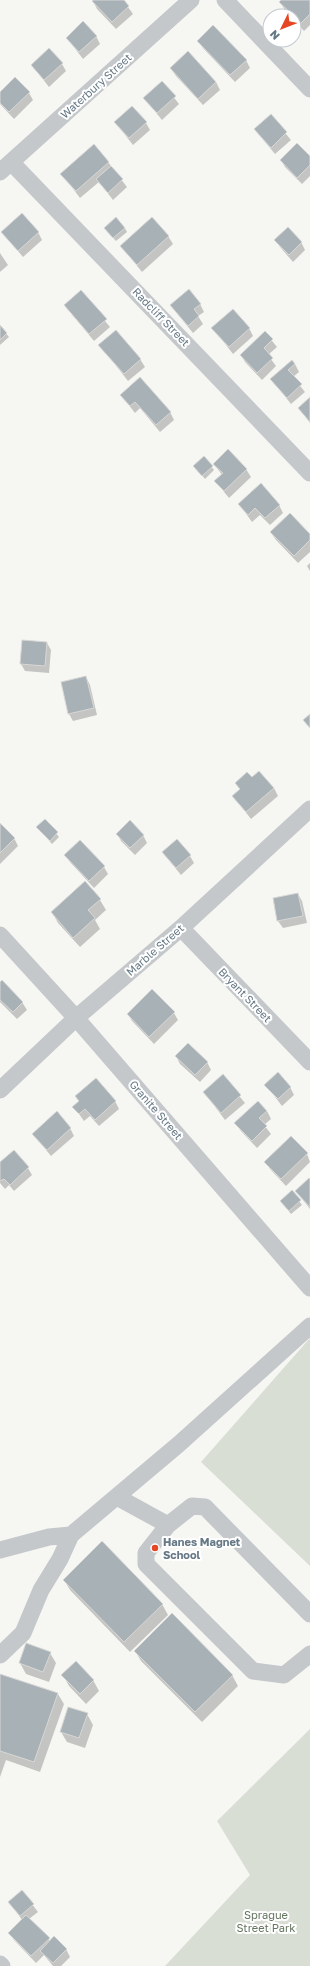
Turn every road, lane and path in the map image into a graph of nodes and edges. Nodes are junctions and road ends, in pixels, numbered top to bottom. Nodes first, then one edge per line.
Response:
1 (191, 0) edge
2 (225, 0) edge
3 (310, 89) edge
4 (6, 167) edge
5 (310, 473) edge
6 (310, 808) edge
7 (181, 928) junction
8 (0, 936) edge
9 (76, 1018) junction
10 (310, 1062) edge
11 (0, 1090) edge
12 (310, 1288) edge
13 (310, 1326) edge
14 (117, 1497) junction
15 (168, 1525) junction
16 (72, 1535) junction
17 (0, 1550) edge
18 (310, 1614) edge
19 (310, 1654) edge
20 (0, 1655) edge
21 (0, 1964) edge
22 (2, 1966) edge

1 - 4 street, Waterbury Street
2 - 3 street
4 - 5 street, Radcliff Street
6 - 7 street, Marble Street
7 - 9 street, Marble Street
7 - 10 street, Bryant Street
8 - 9 street, Granite Street
9 - 11 street, Marble Street
9 - 12 street, Granite Street
13 - 14 street
14 - 15 street
14 - 16 street
15 - 18 street
15 - 19 street
16 - 17 street
16 - 20 street
21 - 22 street

